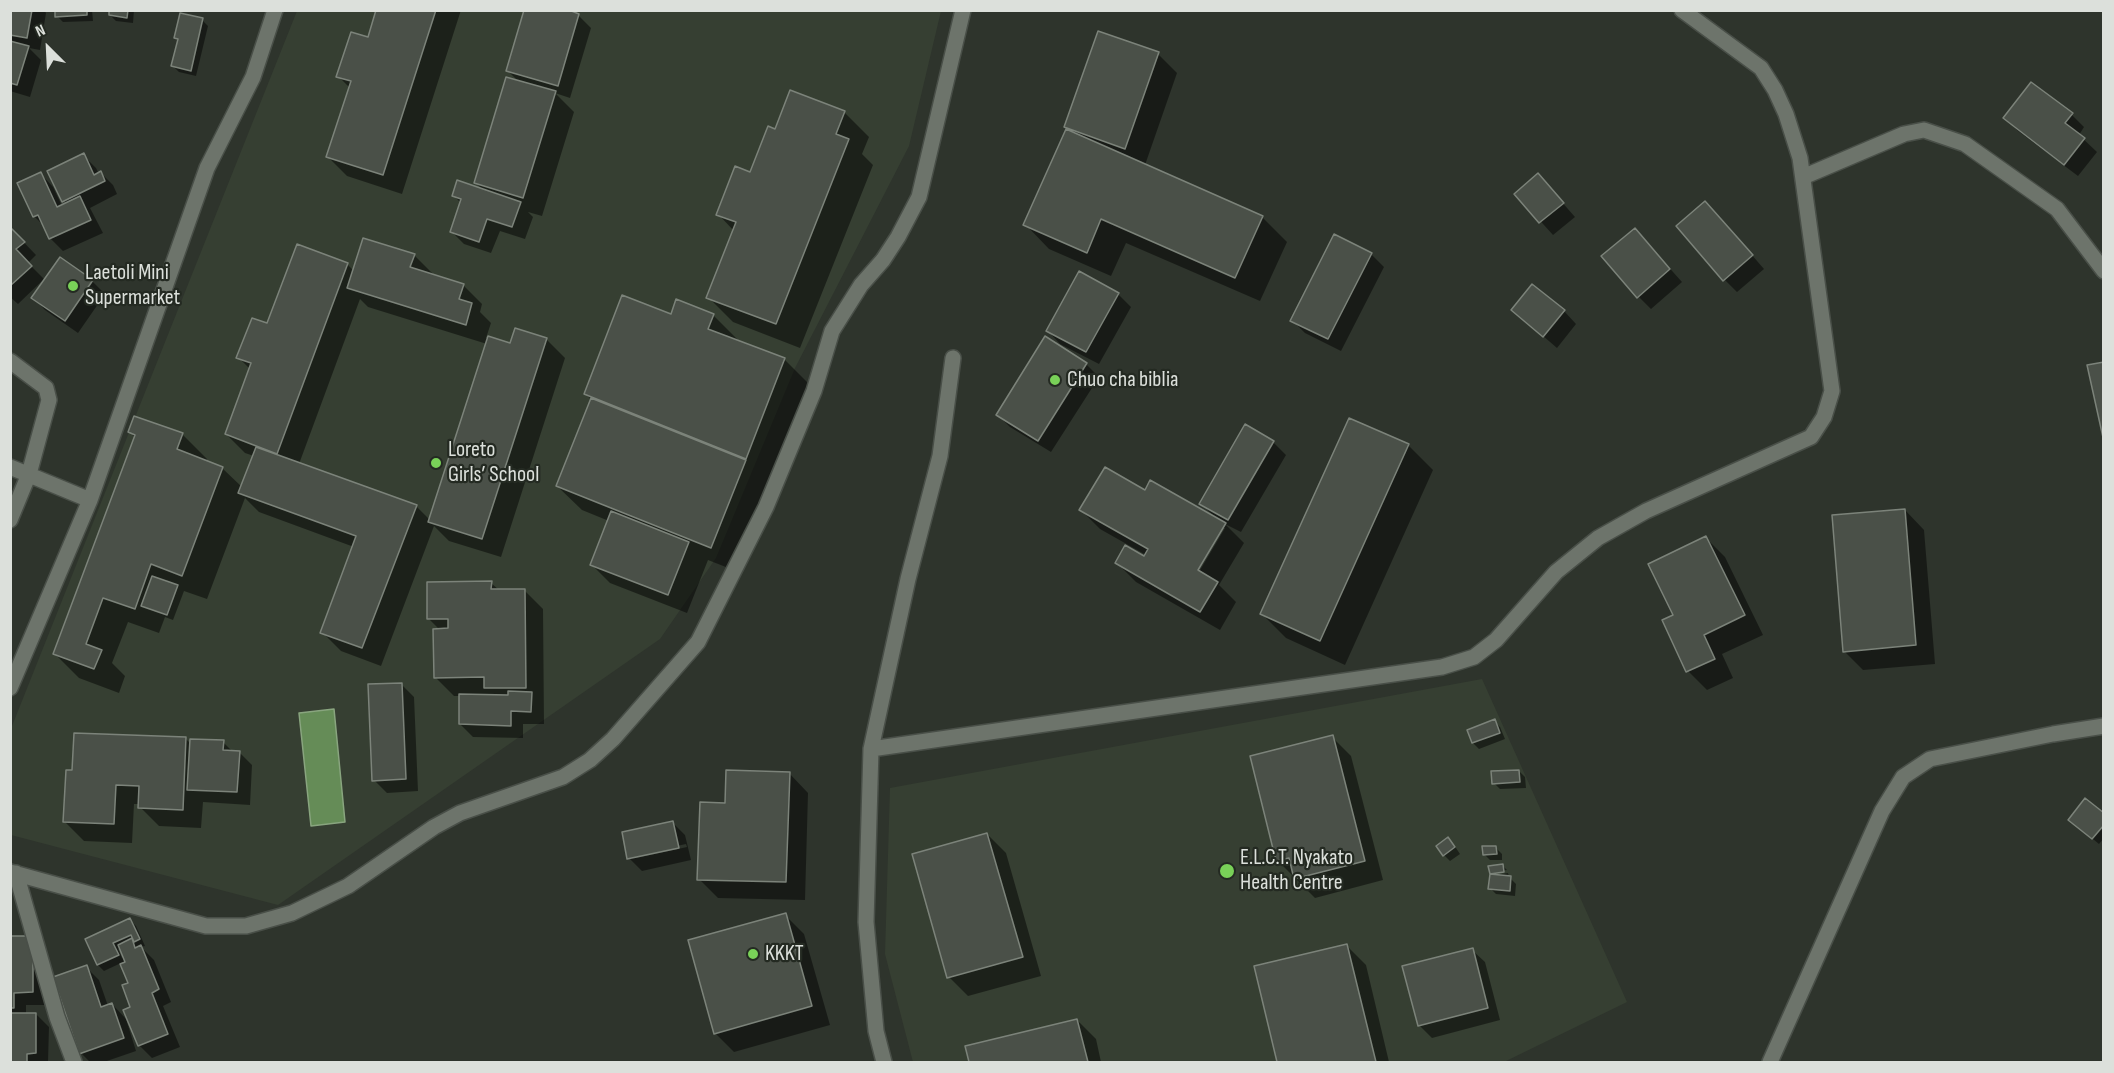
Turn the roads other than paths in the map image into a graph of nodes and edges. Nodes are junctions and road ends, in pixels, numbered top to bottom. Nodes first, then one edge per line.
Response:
1 (275, 10) edge
2 (963, 10) edge
3 (1682, 10) edge
4 (1803, 177) junction
5 (2103, 271) edge
6 (953, 358) dead end
7 (10, 361) edge
8 (10, 467) edge
9 (29, 474) junction
10 (90, 500) junction
11 (10, 520) edge
12 (10, 688) edge
13 (2103, 726) edge
14 (871, 749) junction
15 (13, 873) edge
16 (74, 1062) edge
17 (884, 1062) edge
18 (1770, 1062) edge

1 - 10 street
2 - 15 street
3 - 4 street
4 - 5 street
4 - 14 street
6 - 14 street
7 - 9 street
8 - 9 street
9 - 10 street
9 - 11 street
10 - 12 street
13 - 18 street
14 - 17 street
15 - 16 street

